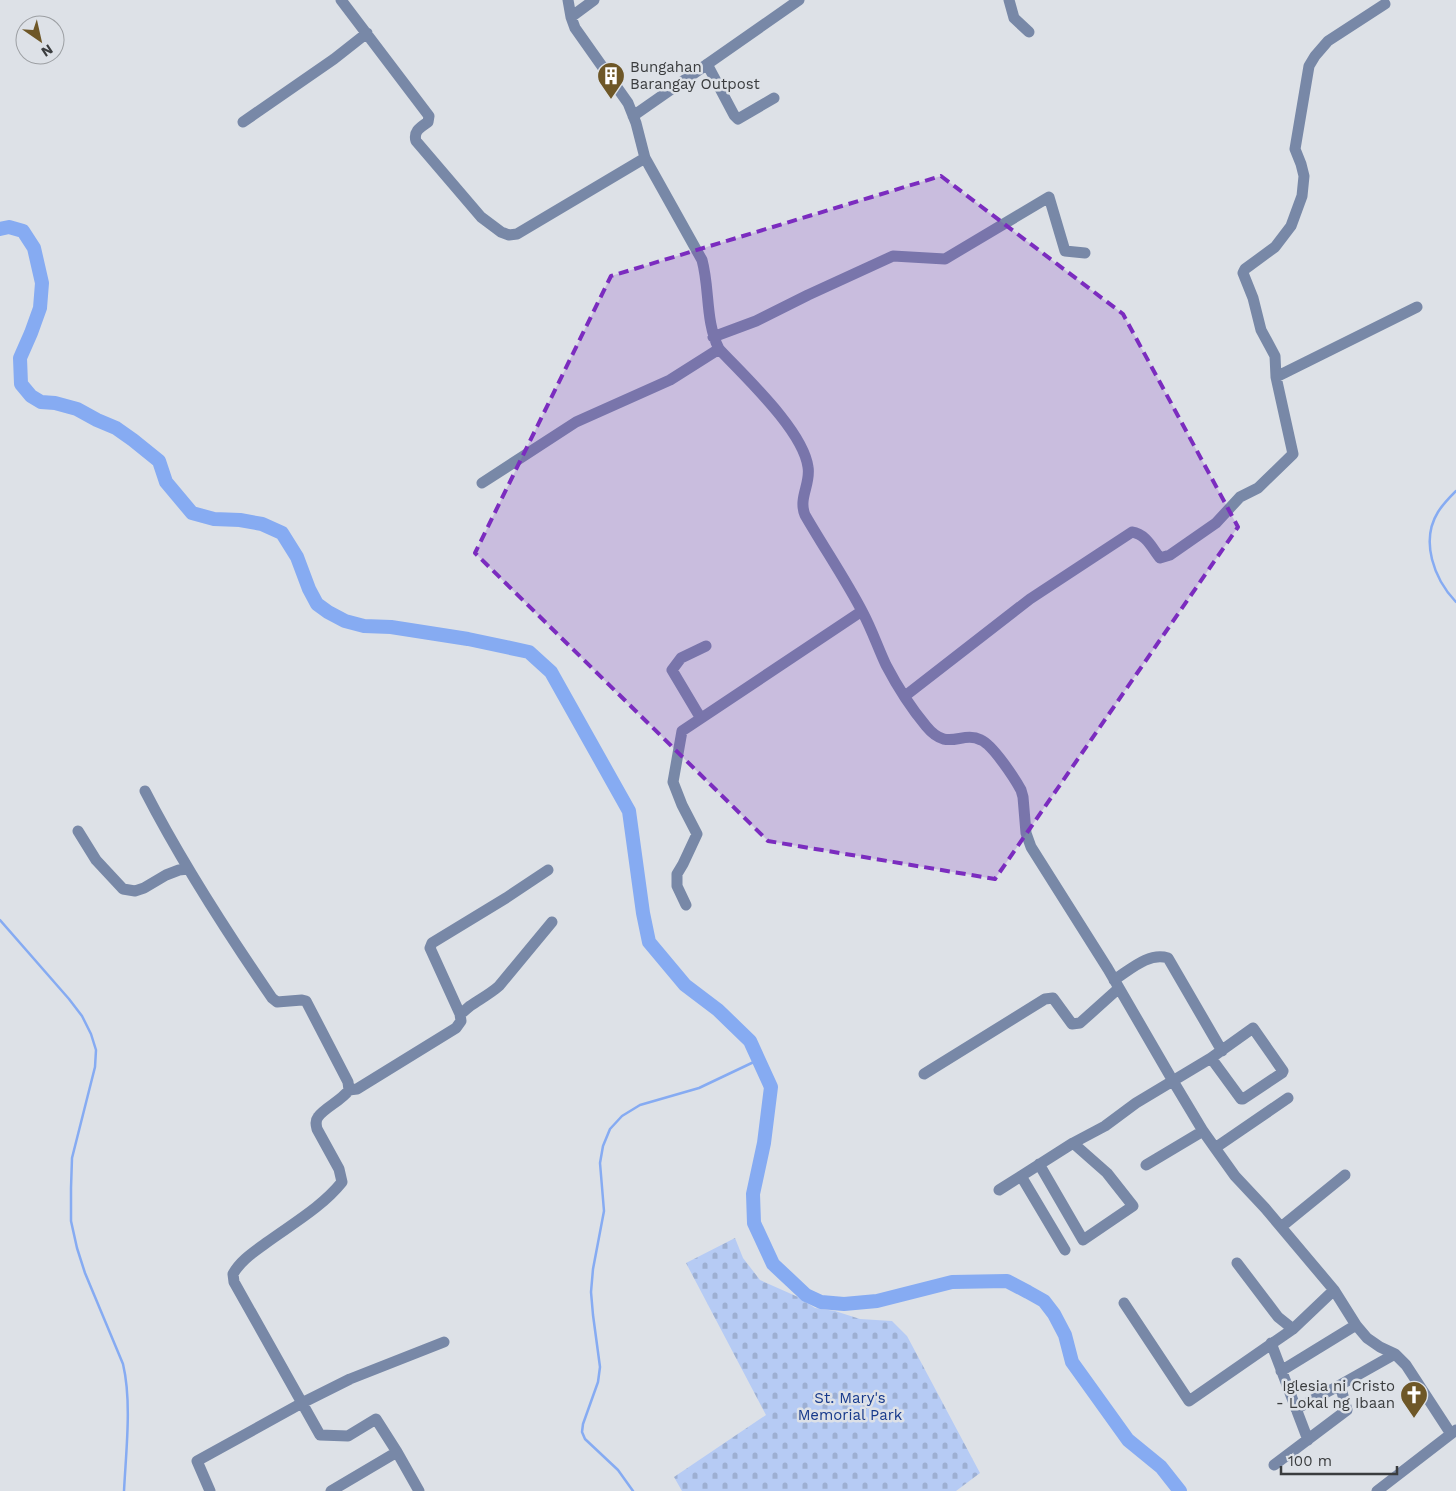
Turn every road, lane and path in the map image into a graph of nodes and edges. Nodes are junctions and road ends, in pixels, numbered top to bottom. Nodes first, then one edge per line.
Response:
1 (341, 0) edge
2 (568, 0) edge
3 (594, 0) edge
4 (799, 0) edge
5 (1009, 0) edge
6 (1385, 4) dead end
7 (571, 17) junction
8 (1029, 32) dead end
9 (367, 33) junction
10 (707, 64) junction
11 (774, 98) dead end
12 (633, 116) junction
13 (243, 122) dead end
14 (645, 158) junction
15 (1085, 253) dead end
16 (1417, 307) dead end
17 (713, 337) junction
18 (719, 349) junction
19 (1276, 377) junction
20 (482, 482) dead end
21 (862, 611) junction
22 (706, 646) dead end
23 (905, 696) junction
24 (700, 717) junction
25 (145, 791) dead end
26 (78, 831) dead end
27 (188, 870) junction
28 (548, 870) dead end
29 (686, 905) dead end
30 (552, 922) dead end
31 (1117, 984) junction
32 (460, 1014) junction
33 (1222, 1051) junction
34 (1211, 1058) junction
35 (924, 1074) dead end
36 (1173, 1081) junction
37 (349, 1090) junction
38 (1288, 1098) dead end
39 (1203, 1131) junction
40 (1073, 1143) junction
41 (1215, 1148) junction
42 (1039, 1164) junction
43 (1146, 1165) dead end
44 (1345, 1175) dead end
45 (1021, 1176) junction
46 (999, 1190) dead end
47 (1281, 1227) junction
48 (1065, 1250) dead end
49 (1237, 1263) dead end
50 (1334, 1290) junction
51 (1124, 1303) dead end
52 (1356, 1325) junction
53 (1292, 1329) junction
54 (444, 1342) dead end
55 (1271, 1343) junction
56 (1396, 1354) junction
57 (1281, 1371) junction
58 (1340, 1385) junction
59 (302, 1403) junction
60 (1296, 1409) junction
61 (1454, 1432) edge
62 (1308, 1440) junction
63 (397, 1452) junction
64 (1274, 1464) dead end
65 (210, 1491) edge
66 (331, 1491) edge
67 (419, 1491) edge
68 (1377, 1491) edge

1 - 9 street
2 - 7 street
3 - 7 street
4 - 10 street
5 - 8 street
6 - 19 street
7 - 12 street
9 - 13 street
9 - 14 street
10 - 11 street
10 - 12 street
12 - 14 street
14 - 17 street
15 - 17 street
16 - 19 street
17 - 18 street
18 - 20 street
18 - 21 street
19 - 23 street
21 - 23 street
21 - 24 street
22 - 24 street
23 - 31 street
24 - 29 street
25 - 27 street
26 - 27 street
27 - 37 street
28 - 32 street
30 - 32 street
31 - 33 street
31 - 35 street
31 - 36 street
32 - 37 street
33 - 34 street
33 - 34 street
34 - 36 street
36 - 39 street
36 - 40 street
37 - 59 street
38 - 41 street
39 - 41 street
39 - 43 street
40 - 42 street
40 - 42 street
41 - 47 street
42 - 45 street
44 - 47 street
45 - 46 street
45 - 48 street
47 - 50 street
49 - 53 street
50 - 52 street
50 - 53 street
51 - 55 street
52 - 56 street
52 - 57 street
53 - 55 street
54 - 59 street
55 - 57 street
56 - 58 street
56 - 61 street
57 - 60 street
58 - 60 street
58 - 62 street
59 - 63 street
59 - 65 street
60 - 62 street
61 - 68 street
62 - 64 street
63 - 66 street
63 - 67 street

